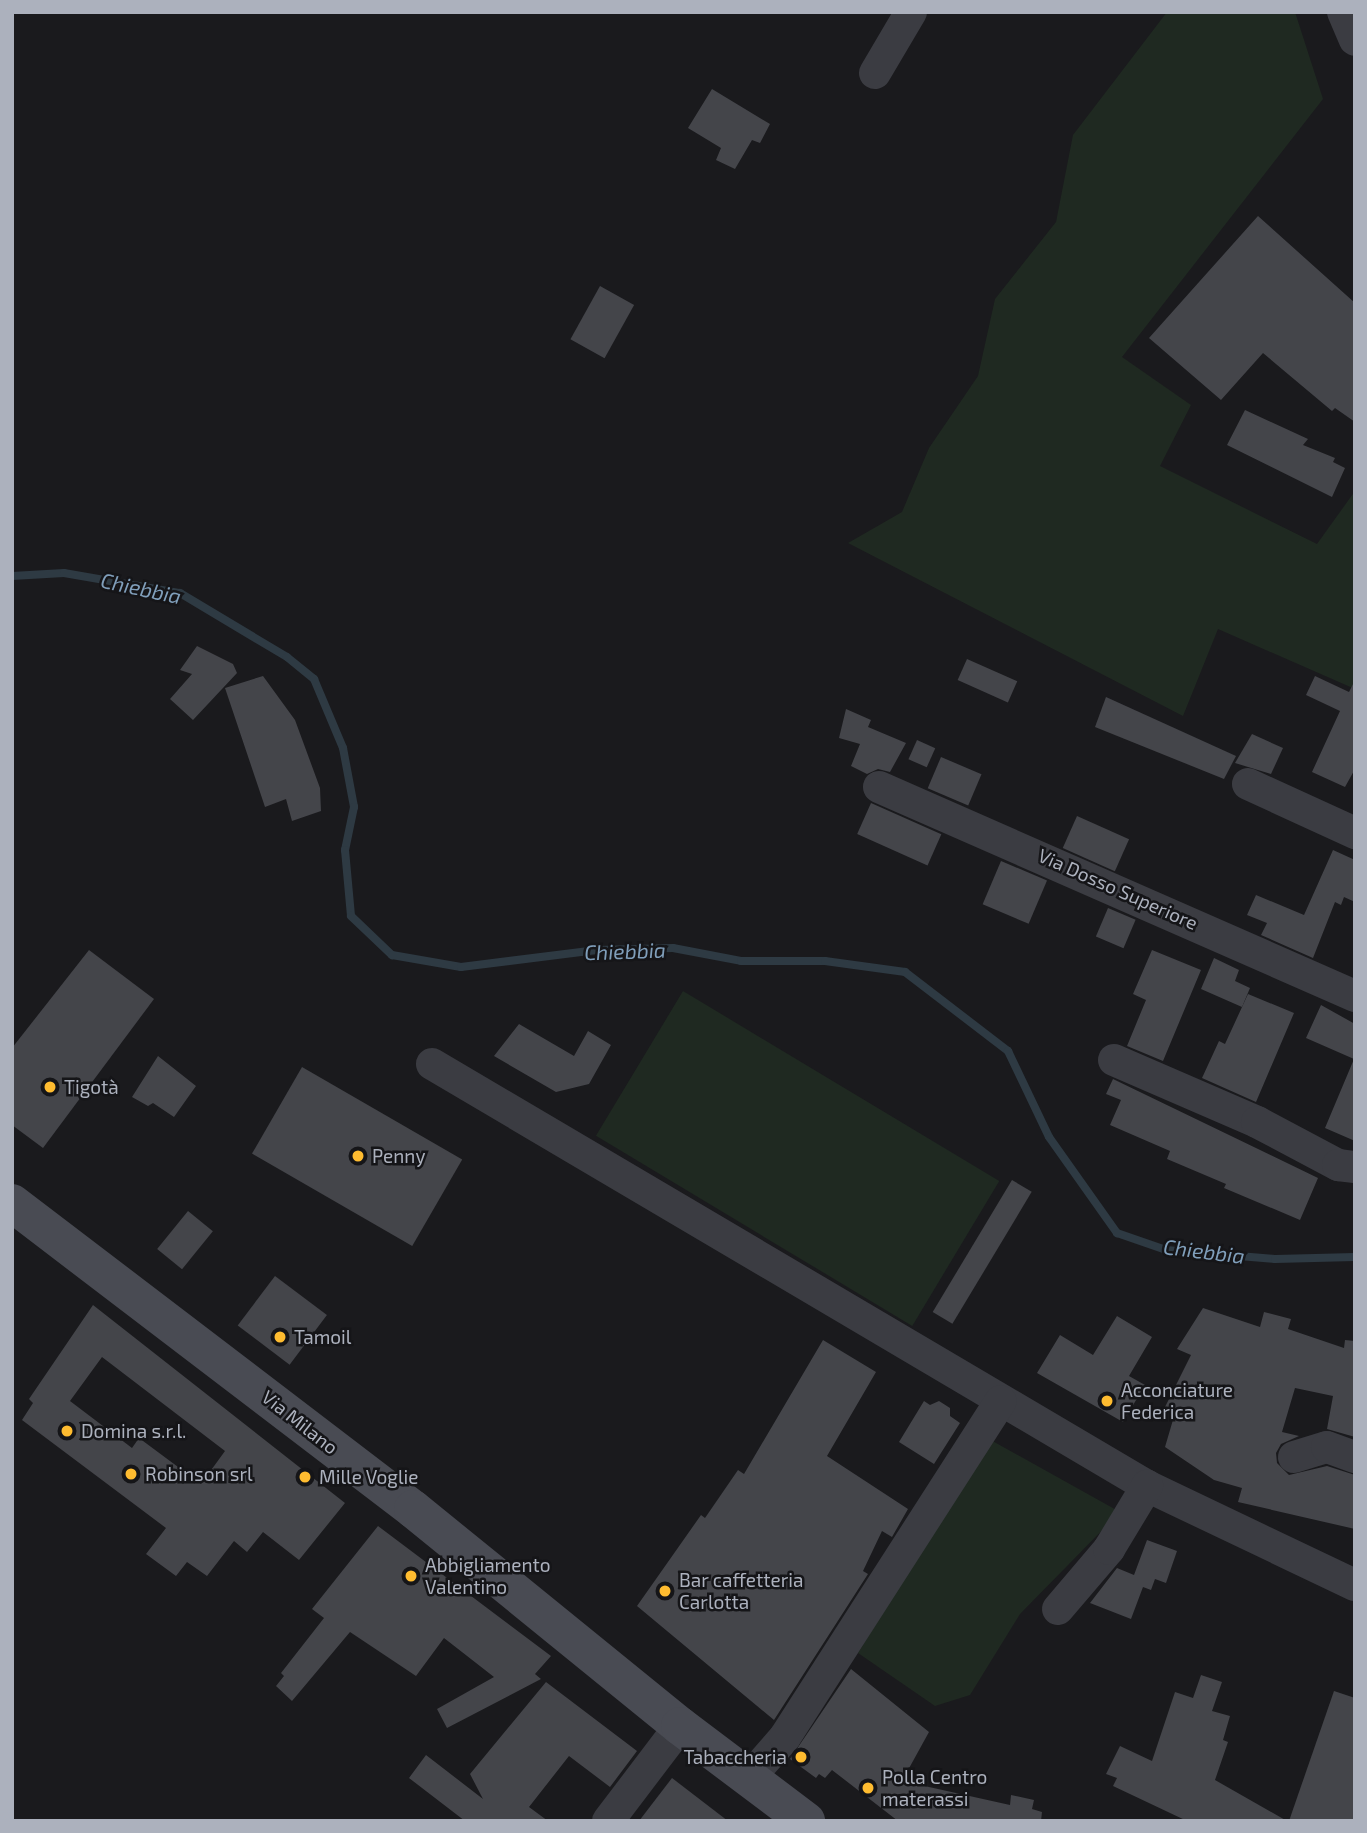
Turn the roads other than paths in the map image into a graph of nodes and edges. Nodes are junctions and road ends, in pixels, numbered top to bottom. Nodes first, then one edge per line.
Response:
1 (911, 12) edge
2 (1343, 12) edge
3 (1355, 40) edge
4 (875, 73) dead end
5 (1248, 784) dead end
6 (879, 786) dead end
7 (1355, 832) edge
8 (1355, 996) edge
9 (1114, 1060) dead end
10 (432, 1064) dead end
11 (1355, 1167) edge
12 (12, 1203) edge
13 (1002, 1401) junction
14 (1294, 1457) dead end
15 (1355, 1457) edge
16 (1147, 1486) junction
17 (1355, 1584) edge
18 (1058, 1609) dead end
19 (680, 1726) junction
20 (766, 1799) edge
21 (608, 1821) edge
22 (806, 1821) edge

1 - 4 street
2 - 3 street
5 - 7 street
6 - 8 street, Via Dosso Superiore
9 - 11 street
10 - 13 street
12 - 19 main road, Via Milano
13 - 16 street
13 - 20 street
14 - 15 street
16 - 17 street
16 - 18 street
19 - 20 main road, Via Milano
19 - 21 street
20 - 22 main road, Via Milano

